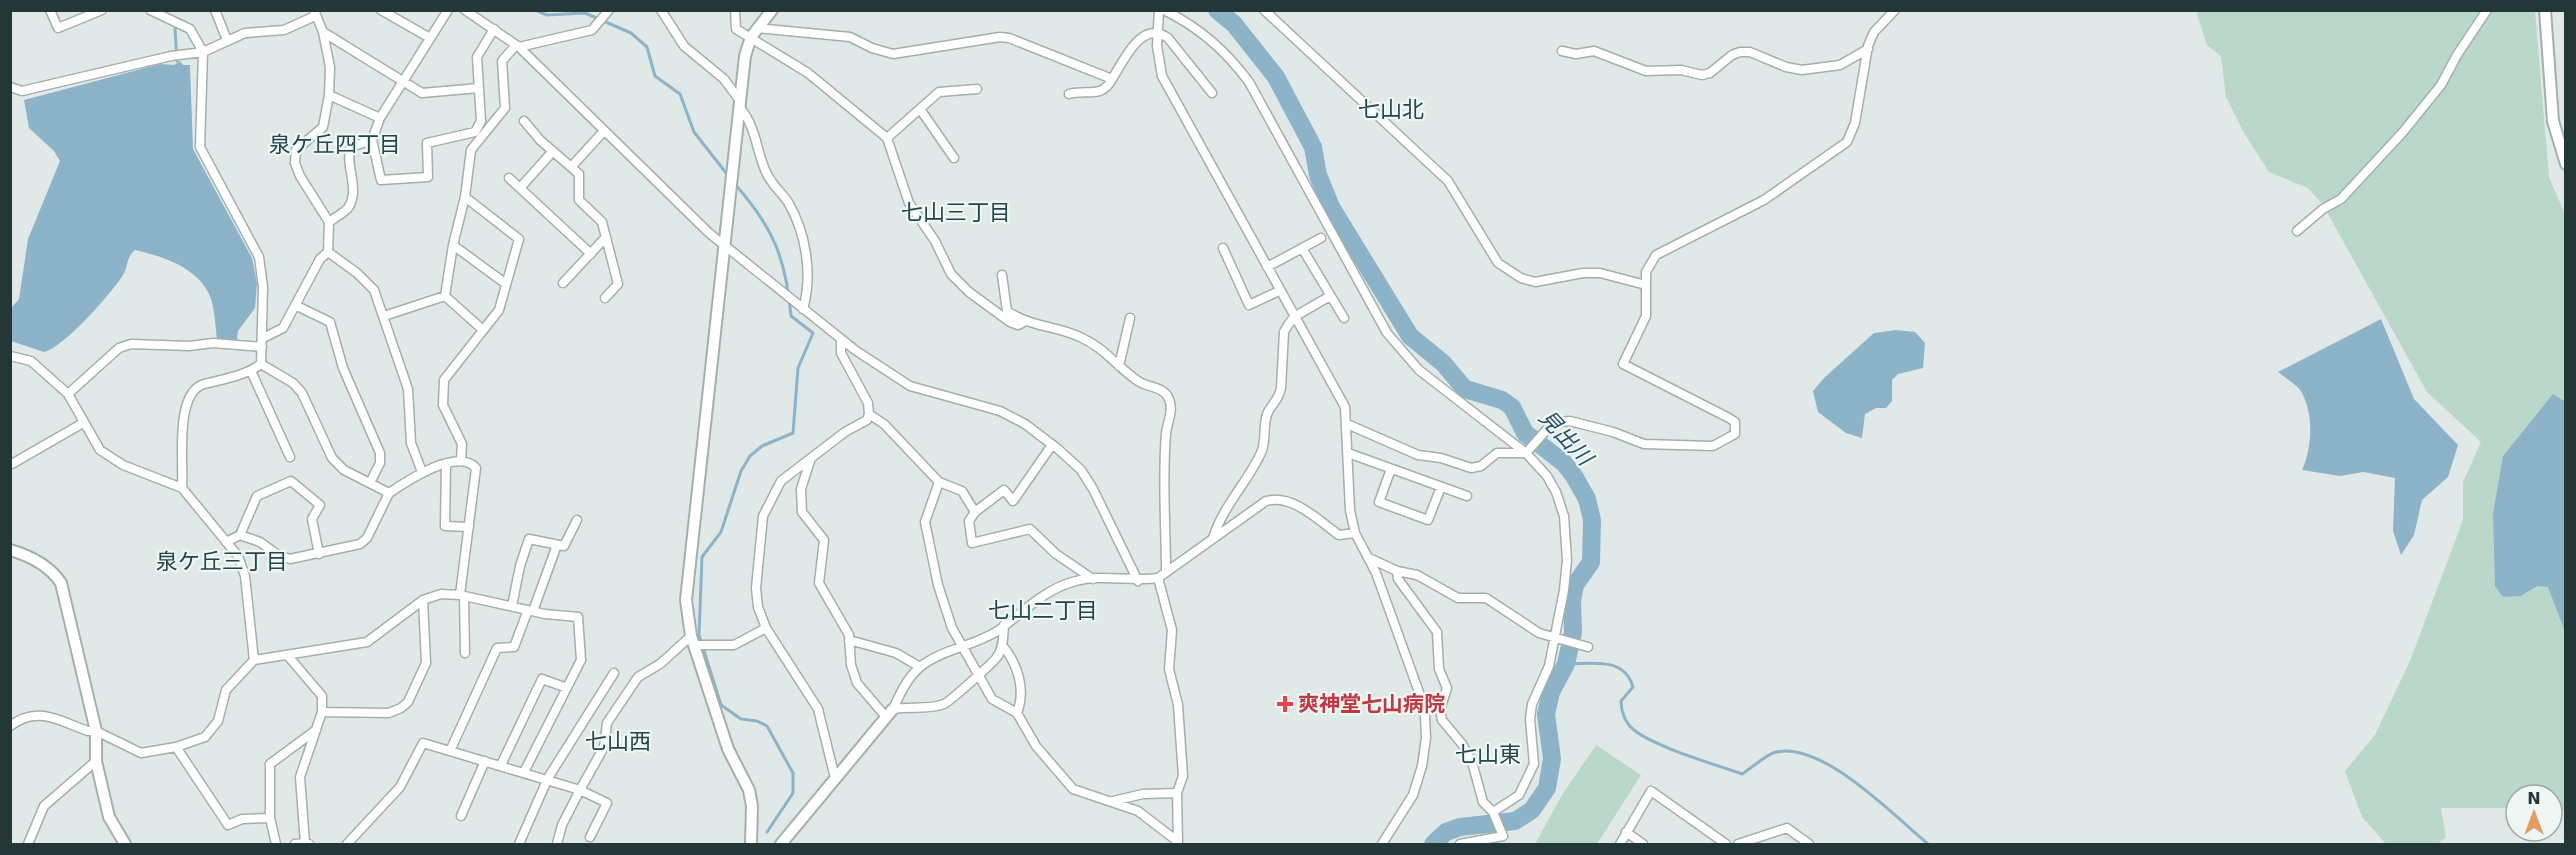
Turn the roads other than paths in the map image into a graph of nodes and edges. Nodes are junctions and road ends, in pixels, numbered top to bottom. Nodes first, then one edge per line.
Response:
1 (50, 10) edge
2 (102, 10) edge
3 (150, 10) edge
4 (215, 10) edge
5 (381, 10) edge
6 (448, 10) edge
7 (465, 10) edge
8 (609, 10) edge
9 (735, 10) edge
10 (772, 10) edge
11 (1159, 10) edge
12 (1164, 10) edge
13 (1264, 10) edge
14 (1895, 10) edge
15 (2487, 10) edge
16 (2545, 10) edge
17 (664, 11) edge
18 (315, 13) edge
19 (494, 29) junction
20 (323, 32) junction
21 (754, 33) junction
22 (1157, 33) junction
23 (430, 38) junction
24 (227, 40) junction
25 (517, 46) junction
26 (1868, 49) junction
27 (1562, 51) dead end
28 (202, 52) junction
29 (1112, 79) junction
30 (402, 83) junction
31 (10, 87) edge
32 (479, 88) junction
33 (977, 89) dead end
34 (1212, 93) dead end
35 (1069, 94) dead end
36 (330, 95) junction
37 (741, 106) junction
38 (920, 109) junction
39 (380, 118) junction
40 (524, 122) dead end
41 (603, 132) junction
42 (887, 138) junction
43 (372, 140) junction
44 (553, 151) junction
45 (954, 158) dead end
46 (2565, 164) edge
47 (572, 166) junction
48 (509, 178) dead end
49 (520, 188) junction
50 (465, 197) junction
51 (329, 222) junction
52 (2296, 231) dead end
53 (606, 237) junction
54 (1321, 238) dead end
55 (453, 245) junction
56 (726, 248) junction
57 (1223, 248) dead end
58 (1302, 248) junction
59 (328, 252) junction
60 (591, 254) junction
61 (1267, 267) junction
62 (1002, 275) dead end
63 (563, 283) dead end
64 (506, 284) junction
65 (1646, 285) junction
66 (1280, 291) junction
67 (445, 296) junction
68 (1330, 296) junction
69 (605, 298) dead end
70 (295, 305) junction
71 (803, 309) junction
72 (384, 316) junction
73 (1130, 318) dead end
74 (1294, 318) junction
75 (1344, 318) dead end
76 (1024, 322) junction
77 (483, 330) junction
78 (841, 339) junction
79 (263, 343) junction
80 (10, 356) edge
81 (261, 364) junction
82 (1119, 366) junction
83 (251, 371) junction
84 (68, 394) junction
85 (869, 414) junction
86 (83, 423) junction
87 (1347, 424) junction
88 (1052, 444) junction
89 (1348, 453) junction
90 (1526, 453) junction
91 (290, 457) dead end
92 (811, 458) junction
93 (461, 460) junction
94 (10, 465) edge
95 (446, 465) junction
96 (1391, 469) junction
97 (422, 472) junction
98 (939, 482) junction
99 (370, 483) junction
100 (1441, 487) junction
101 (182, 488) junction
102 (389, 494) junction
103 (1467, 496) dead end
104 (975, 512) junction
105 (577, 520) dead end
106 (469, 526) junction
107 (1355, 533) junction
108 (240, 536) junction
109 (1213, 538) junction
110 (226, 542) junction
111 (557, 545) junction
112 (10, 550) edge
113 (319, 554) junction
114 (1368, 558) junction
115 (1397, 571) junction
116 (1166, 572) junction
117 (1158, 578) junction
118 (1093, 579) junction
119 (1138, 581) junction
120 (462, 595) junction
121 (423, 600) junction
122 (512, 606) junction
123 (530, 610) junction
124 (1004, 625) junction
125 (766, 628) junction
126 (1553, 639) junction
127 (693, 640) junction
128 (849, 640) junction
129 (1002, 645) junction
130 (961, 647) junction
131 (1588, 647) dead end
132 (465, 653) dead end
133 (288, 656) junction
134 (254, 660) junction
135 (920, 667) junction
136 (614, 673) dead end
137 (977, 673) junction
138 (567, 688) junction
139 (322, 712) junction
140 (889, 713) junction
141 (1017, 713) junction
142 (1441, 714) junction
143 (1425, 717) junction
144 (10, 726) edge
145 (316, 730) junction
146 (96, 731) junction
147 (176, 747) junction
148 (450, 751) junction
149 (96, 761) junction
150 (485, 761) junction
151 (501, 765) junction
152 (524, 772) junction
153 (548, 778) junction
154 (835, 778) junction
155 (580, 790) junction
156 (1176, 793) junction
157 (1113, 801) junction
158 (1493, 812) junction
159 (460, 816) dead end
160 (270, 818) junction
161 (1626, 832) junction
162 (590, 837) dead end
163 (783, 842) edge
164 (1178, 843) edge
165 (28, 844) edge
166 (125, 844) edge
167 (276, 844) edge
168 (295, 844) edge
169 (307, 844) edge
170 (347, 844) edge
171 (519, 844) edge
172 (557, 844) edge
173 (751, 844) edge
174 (1382, 844) edge
175 (1460, 844) edge
176 (1620, 844) edge
177 (1643, 844) edge
178 (1726, 844) edge
179 (1738, 844) edge
180 (1809, 844) edge

1 - 2 street
3 - 28 street
4 - 24 street
5 - 23 street
6 - 23 street
7 - 19 street
8 - 25 street
9 - 21 street
10 - 21 street
11 - 22 street
12 - 90 street
13 - 65 street
14 - 26 street
15 - 52 street
16 - 46 street
17 - 37 street
18 - 20 street
18 - 24 street
19 - 25 street
19 - 32 street
20 - 30 street
20 - 36 street
21 - 29 street
21 - 37 street
21 - 42 street
22 - 29 street
22 - 34 street
22 - 61 street
23 - 30 street
24 - 28 street
25 - 41 street
25 - 50 street
26 - 27 street
26 - 65 street
28 - 31 street
28 - 79 street
29 - 35 street
30 - 32 street
30 - 39 street
32 - 43 street
33 - 38 street
36 - 39 street
36 - 51 street
37 - 56 street
37 - 71 street
38 - 42 street
38 - 45 street
39 - 43 street
40 - 44 street
41 - 47 street
41 - 56 street
42 - 76 street
43 - 51 street
44 - 47 street
44 - 49 street
47 - 53 street
48 - 49 street
49 - 60 street
50 - 55 street
50 - 64 street
51 - 59 street
53 - 60 street
53 - 69 street
54 - 58 street
55 - 64 street
55 - 67 street
56 - 71 street
56 - 127 street
57 - 66 street
58 - 61 street
58 - 68 street
59 - 70 street
59 - 72 street
60 - 63 street
61 - 66 street
62 - 76 street
64 - 77 street
65 - 90 street
66 - 74 street
67 - 72 street
67 - 77 street
68 - 74 street
68 - 75 street
70 - 79 street
70 - 99 street
71 - 78 street
72 - 97 street
73 - 82 street
74 - 87 street
74 - 109 street
76 - 82 street
77 - 93 street
78 - 85 street
78 - 88 street
79 - 81 street
79 - 84 street
80 - 84 street
81 - 83 street
81 - 99 street
82 - 116 street
83 - 91 street
83 - 101 street
84 - 86 street
85 - 92 street
85 - 98 street
86 - 94 street
86 - 101 street
87 - 89 street
87 - 90 street
88 - 104 street
88 - 119 street
89 - 96 street
89 - 107 street
90 - 126 street
92 - 125 street
92 - 128 street
93 - 95 street
93 - 106 street
95 - 97 street
95 - 106 street
96 - 100 street
96 - 100 street
97 - 102 street
98 - 104 street
98 - 130 street
99 - 102 street
100 - 103 street
101 - 110 street
102 - 113 street
104 - 118 street
105 - 111 street
106 - 120 street
107 - 109 street
107 - 114 street
108 - 110 street
108 - 113 street
108 - 113 street
109 - 116 street
110 - 134 street
111 - 122 street
111 - 123 street
112 - 146 street
114 - 115 street
114 - 143 street
115 - 126 street
115 - 142 street
116 - 117 street
117 - 119 street
117 - 156 street
118 - 119 street
118 - 124 street
120 - 121 street
120 - 122 street
120 - 132 street
121 - 133 street
121 - 139 street
122 - 123 street
123 - 138 street
123 - 148 street
124 - 129 street
124 - 130 street
125 - 127 street
125 - 154 street
126 - 131 street
126 - 158 street
127 - 155 street
127 - 173 street
128 - 135 street
128 - 140 street
129 - 137 street
129 - 141 street
130 - 135 street
130 - 137 street
133 - 134 street
133 - 139 street
134 - 147 street
135 - 140 street
136 - 153 street
137 - 140 street
137 - 141 street
138 - 151 street
138 - 152 street
139 - 145 street
140 - 154 street
141 - 157 street
142 - 143 street
142 - 158 street
143 - 174 street
144 - 146 street
145 - 160 street
145 - 169 street
146 - 147 street
146 - 149 street
147 - 160 street
148 - 150 street
148 - 170 street
149 - 165 street
149 - 166 street
150 - 151 street
150 - 159 street
151 - 152 street
152 - 153 street
153 - 155 street
153 - 171 street
154 - 163 street
155 - 162 street
155 - 172 street
156 - 157 street
156 - 164 street
157 - 164 street
158 - 175 street
160 - 167 street
161 - 176 street
161 - 177 street
161 - 178 street
168 - 169 street
179 - 180 street

